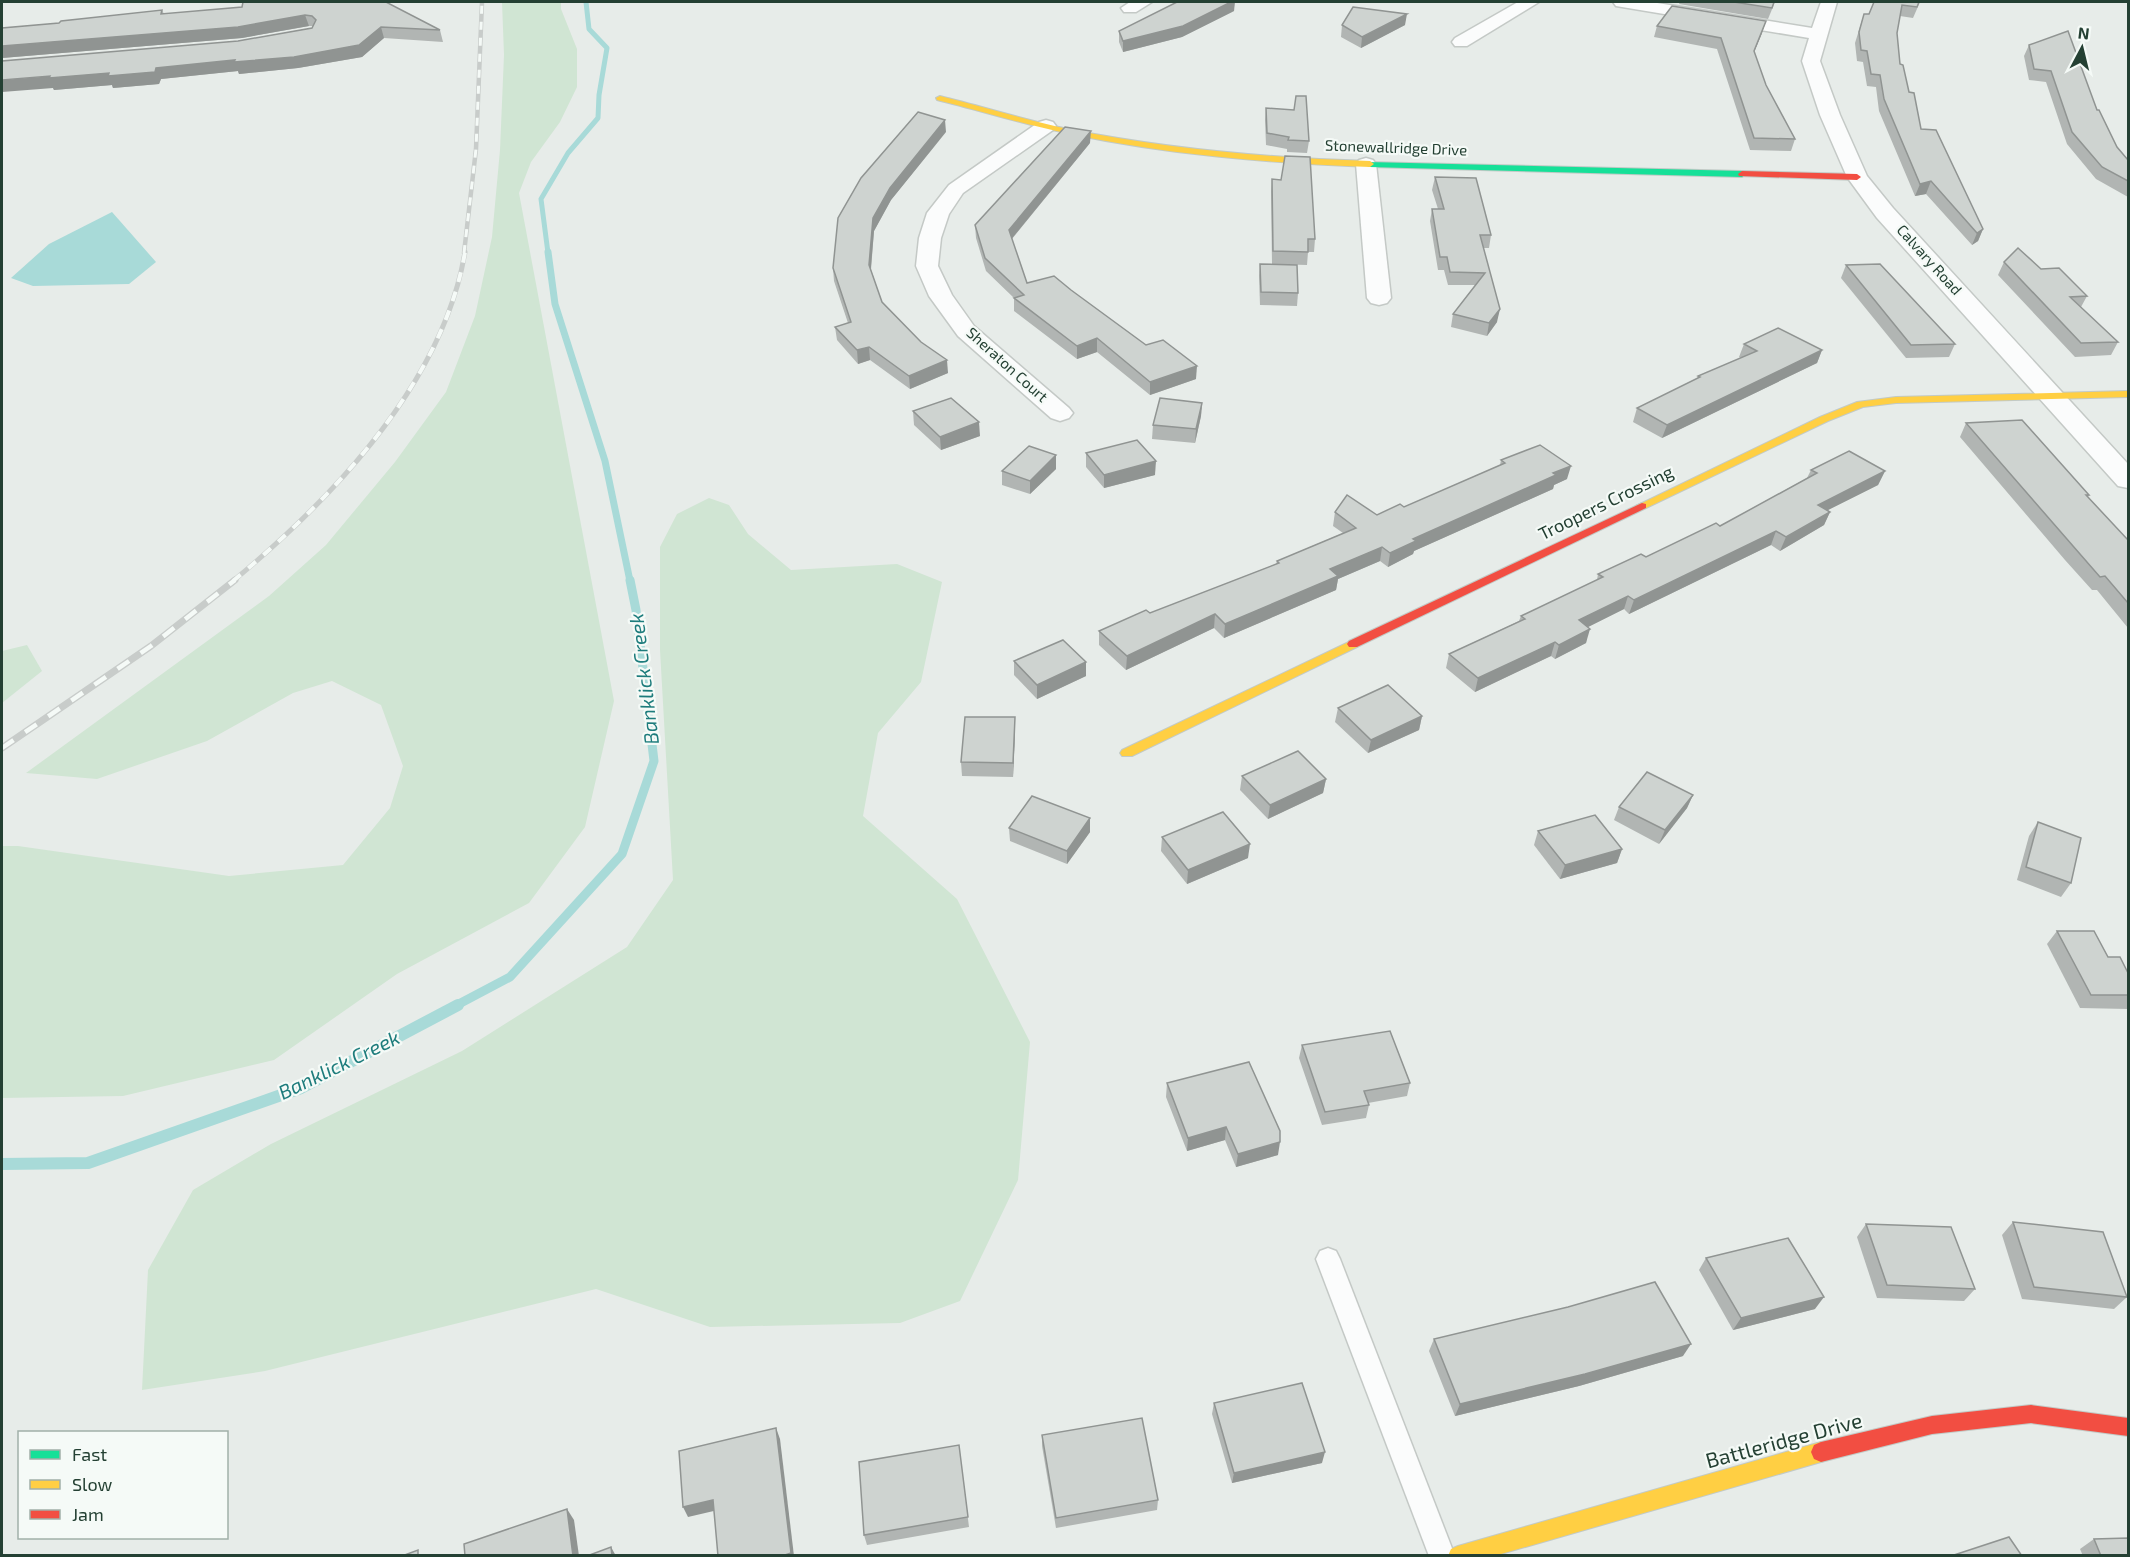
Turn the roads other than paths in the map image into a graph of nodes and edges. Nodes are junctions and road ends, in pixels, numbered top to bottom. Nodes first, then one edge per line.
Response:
1 (1530, 2) edge
2 (1622, 2) edge
3 (1829, 2) edge
4 (1818, 34) junction
5 (1461, 42) dead end
6 (940, 98) dead end
7 (1046, 126) junction
8 (1366, 164) junction
9 (1857, 177) junction
10 (1379, 298) dead end
11 (2128, 394) edge
12 (2050, 395) junction
13 (1060, 413) dead end
14 (2128, 480) edge
15 (1127, 753) dead end
16 (1328, 1259) dead end
17 (2128, 1427) edge
18 (1443, 1556) edge
19 (1458, 1556) edge

1 - 5 street
2 - 4 street
3 - 4 street, Calvary Road
4 - 9 street, Calvary Road
6 - 7 street, Stonewallridge Drive
7 - 8 street, Stonewallridge Drive
7 - 13 street, Sheraton Court
8 - 9 street, Stonewallridge Drive
8 - 10 street
9 - 12 street, Calvary Road
11 - 12 street, Troopers Crossing
12 - 14 street, Calvary Road
12 - 15 street, Troopers Crossing
16 - 18 lane
17 - 19 street, Battleridge Drive

